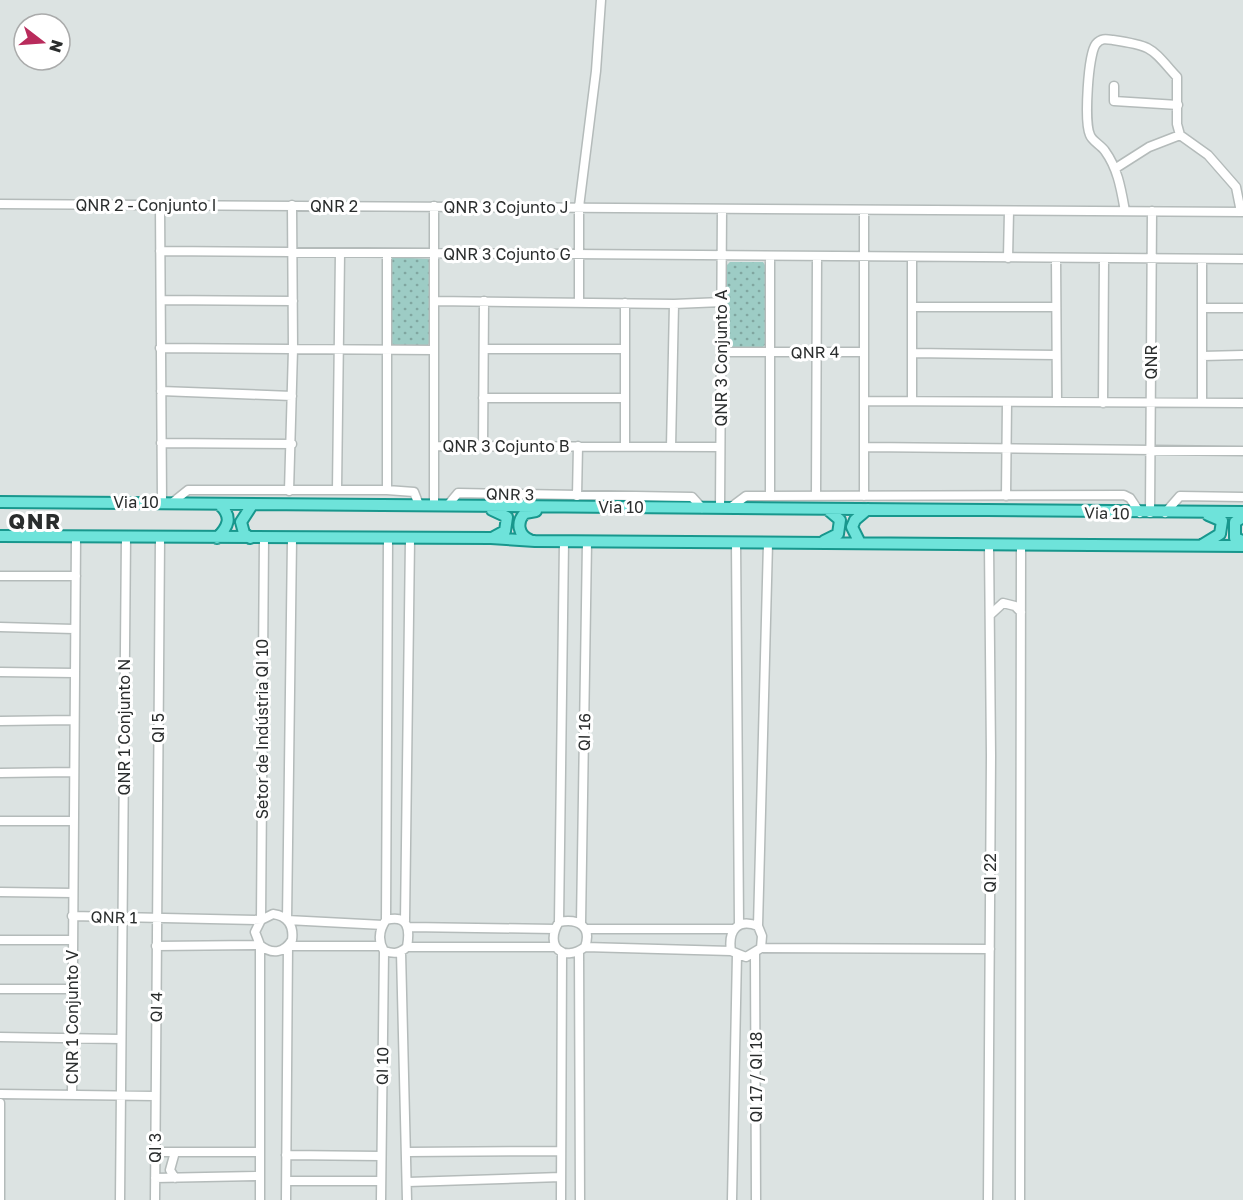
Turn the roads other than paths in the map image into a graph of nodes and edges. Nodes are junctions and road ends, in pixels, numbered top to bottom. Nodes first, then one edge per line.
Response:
1 (601, 0) edge
2 (1114, 86) dead end
3 (1178, 105) junction
4 (1180, 135) junction
5 (1116, 168) junction
6 (0, 204) edge
7 (292, 205) junction
8 (160, 206) junction
9 (434, 207) junction
10 (579, 207) junction
11 (722, 209) junction
12 (864, 210) junction
13 (1009, 211) junction
14 (1125, 211) junction
15 (1152, 211) junction
16 (1242, 212) edge
17 (160, 251) junction
18 (291, 252) junction
19 (340, 253) junction
20 (387, 254) junction
21 (435, 254) junction
22 (579, 254) junction
23 (722, 256) junction
24 (770, 257) junction
25 (818, 257) junction
26 (863, 257) junction
27 (912, 258) junction
28 (1008, 258) junction
29 (1056, 258) junction
30 (1104, 259) junction
31 (1151, 259) junction
32 (1202, 259) junction
33 (1243, 259) edge
34 (161, 300) junction
35 (434, 301) junction
36 (484, 301) junction
37 (579, 301) junction
38 (293, 302) junction
39 (722, 302) junction
40 (625, 303) junction
41 (674, 304) junction
42 (913, 307) junction
43 (1056, 307) junction
44 (1202, 308) junction
45 (1243, 308) edge
46 (160, 348) junction
47 (293, 349) junction
48 (339, 349) junction
49 (484, 349) junction
50 (625, 349) junction
51 (387, 350) junction
52 (434, 350) junction
53 (721, 352) junction
54 (769, 352) junction
55 (815, 352) junction
56 (862, 352) junction
57 (914, 353) junction
58 (1056, 355) junction
59 (1202, 356) junction
60 (1243, 356) edge
61 (161, 392) junction
62 (292, 396) junction
63 (483, 398) junction
64 (625, 398) junction
65 (865, 401) junction
66 (912, 401) junction
67 (1007, 402) junction
68 (1056, 402) junction
69 (1103, 403) junction
70 (1202, 403) junction
71 (1243, 403) edge
72 (1150, 404) junction
73 (160, 443) junction
74 (292, 444) junction
75 (435, 446) junction
76 (483, 446) junction
77 (578, 446) junction
78 (625, 446) junction
79 (671, 447) junction
80 (720, 447) junction
81 (864, 447) junction
82 (1007, 449) junction
83 (1150, 450) junction
84 (1243, 451) edge
85 (337, 490) junction
86 (387, 490) junction
87 (289, 491) junction
88 (770, 495) junction
89 (816, 495) junction
90 (577, 496) junction
91 (864, 496) junction
92 (1006, 496) junction
93 (1243, 497) edge
94 (0, 502) edge
95 (168, 502) junction
96 (220, 505) junction
97 (252, 505) junction
98 (419, 505) junction
99 (434, 505) junction
100 (448, 505) junction
101 (485, 507) junction
102 (702, 507) junction
103 (560, 508) junction
104 (725, 508) junction
105 (868, 508) junction
106 (827, 509) junction
107 (1145, 513) junction
108 (1165, 513) junction
109 (1203, 514) junction
110 (1243, 514) edge
111 (0, 536) edge
112 (76, 537) junction
113 (126, 537) junction
114 (160, 538) junction
115 (217, 538) junction
116 (250, 538) junction
117 (264, 538) junction
118 (490, 538) junction
119 (292, 539) junction
120 (388, 539) junction
121 (410, 539) junction
122 (535, 541) junction
123 (564, 541) junction
124 (1243, 541) edge
125 (587, 542) junction
126 (736, 543) junction
127 (768, 543) junction
128 (818, 543) junction
129 (860, 543) junction
130 (989, 545) junction
131 (1021, 545) junction
132 (1202, 545) junction
133 (1243, 546) edge
134 (0, 576) edge
135 (76, 576) junction
136 (1021, 612) junction
137 (990, 615) junction
138 (0, 627) edge
139 (74, 629) junction
140 (0, 672) edge
141 (74, 673) junction
142 (73, 720) junction
143 (0, 721) edge
144 (73, 772) junction
145 (0, 773) edge
146 (0, 821) edge
147 (73, 821) junction
148 (0, 892) edge
149 (73, 893) junction
150 (72, 916) junction
151 (123, 917) junction
152 (156, 918) junction
153 (261, 920) junction
154 (287, 920) junction
155 (385, 922) junction
156 (407, 924) junction
157 (557, 925) junction
158 (584, 926) junction
159 (758, 926) junction
160 (736, 927) junction
161 (0, 940) edge
162 (72, 940) junction
163 (260, 945) junction
164 (156, 946) junction
165 (288, 946) junction
166 (990, 948) junction
167 (382, 949) junction
168 (582, 949) junction
169 (404, 950) junction
170 (558, 950) junction
171 (758, 951) junction
172 (734, 952) junction
173 (0, 989) edge
174 (71, 989) junction
175 (0, 1037) edge
176 (72, 1038) junction
177 (121, 1039) junction
178 (0, 1094) edge
179 (72, 1094) junction
180 (120, 1095) junction
181 (155, 1096) junction
182 (0, 1103) edge
183 (561, 1151) junction
184 (155, 1152) junction
185 (175, 1152) junction
186 (260, 1152) junction
187 (407, 1152) junction
188 (286, 1155) junction
189 (380, 1156) junction
190 (260, 1176) junction
191 (561, 1176) junction
192 (155, 1178) junction
193 (175, 1178) junction
194 (287, 1181) junction
195 (381, 1181) junction
196 (408, 1182) junction
197 (0, 1199) edge
198 (120, 1200) edge
199 (155, 1200) edge
200 (260, 1200) edge
201 (286, 1200) edge
202 (381, 1200) edge
203 (407, 1200) edge
204 (561, 1200) edge
205 (580, 1200) edge
206 (732, 1200) edge
207 (756, 1200) edge
208 (988, 1200) edge
209 (1020, 1200) edge

1 - 10 street
2 - 3 street
3 - 4 street
3 - 5 street
4 - 5 street
4 - 16 street
5 - 14 street
6 - 8 street, QNR 2 - Conjunto I
7 - 8 street, QNR 2 - Conjunto I
7 - 9 street, QNR 2
7 - 18 street, QNR 2
8 - 17 street
9 - 10 street, QNR 3 Cojunto J
9 - 21 street
10 - 11 street, QNR 3 Cojunto J
10 - 22 street
11 - 12 street
11 - 23 street, QNR 3 Conjunto A
12 - 13 street
12 - 26 street, QNR 4
13 - 14 street
13 - 28 street
14 - 15 street
15 - 16 street
15 - 31 street, QNR
17 - 18 street, QNR 3 Cojunto G
17 - 34 street
18 - 19 street, QNR 3 Cojunto G
18 - 38 street, QNR 2
19 - 20 street, QNR 3 Cojunto G
19 - 48 street
20 - 21 street, QNR 3 Cojunto G
20 - 51 street
21 - 22 street, QNR 3 Cojunto G
21 - 35 street
22 - 23 street, QNR 3 Cojunto G
22 - 37 street
23 - 24 street, QNR 3 Cojunto G
23 - 39 street, QNR 3 Conjunto A
24 - 25 street, QNR 3 Cojunto G
24 - 54 street, QNR 4
25 - 26 street, QNR 3 Cojunto G
25 - 55 street
26 - 27 street
26 - 56 street, QNR 4
27 - 28 street
27 - 42 street
28 - 29 street
29 - 30 street
29 - 43 street
30 - 31 street
30 - 69 street
31 - 32 street
31 - 72 street, QNR
32 - 33 street
32 - 44 street
34 - 38 street
34 - 46 street
35 - 36 street
35 - 52 street
36 - 37 street
36 - 49 street
37 - 40 street
38 - 47 street, QNR 2
39 - 41 street
39 - 53 street, QNR 3 Conjunto A
40 - 41 street
40 - 50 street
41 - 79 street
42 - 43 street
42 - 57 street
43 - 58 street
44 - 45 street
44 - 59 street
46 - 47 street
46 - 61 street
47 - 48 street
47 - 62 street, QNR 2
48 - 51 street
48 - 85 street
49 - 50 street
49 - 63 street
50 - 64 street
51 - 52 street
51 - 86 street
52 - 75 street
53 - 54 street
53 - 80 street, QNR 3 Conjunto A
54 - 55 street, QNR 4
54 - 88 street
55 - 56 street, QNR 4
55 - 89 street
56 - 65 street
57 - 58 street
57 - 66 street
58 - 68 street
59 - 60 street
59 - 70 street
61 - 62 street
61 - 73 street
62 - 74 street, QNR 2
63 - 64 street
63 - 76 street
64 - 78 street
65 - 66 street
65 - 81 street
66 - 67 street
67 - 68 street
67 - 82 street
68 - 69 street
69 - 72 street
70 - 71 street
70 - 72 street
72 - 83 street, QNR
73 - 74 street
73 - 95 street
74 - 87 street, QNR 2
75 - 76 street, QNR 3 Cojunto B
75 - 99 street
76 - 77 street, QNR 3 Cojunto B
77 - 78 street, QNR 3 Cojunto B
77 - 90 street
78 - 79 street, QNR 3 Cojunto B
79 - 80 street, QNR 3 Cojunto B
80 - 104 street, QNR 3 Conjunto A
81 - 82 street
81 - 91 street
82 - 83 street
82 - 92 street
83 - 84 street
83 - 107 street, QNR
85 - 86 street
85 - 87 street
86 - 98 street
87 - 95 street
88 - 89 street
88 - 104 street
89 - 91 street
90 - 100 street, QNR 3
90 - 102 street, QNR 3
91 - 92 street
92 - 107 street
93 - 108 street
94 - 95 main road, Via 10
95 - 96 main road, Via 10
96 - 97 main road, Via 10
96 - 115 main road
97 - 98 main road, Via 10
97 - 116 main road
98 - 99 main road, Via 10
99 - 100 main road, Via 10
100 - 101 main road, Via 10
101 - 103 main road, Via 10
101 - 118 main road
102 - 103 main road, Via 10
102 - 104 main road, Via 10
103 - 122 main road
104 - 106 main road, Via 10
105 - 106 main road, Via 10
105 - 107 main road, Via 10
105 - 129 main road
106 - 128 main road
107 - 108 main road, Via 10
108 - 109 main road, Via 10
109 - 110 main road, Via 10
109 - 132 main road
110 - 124 main road
111 - 112 main road, Via 10
112 - 113 main road, Via 10
112 - 135 street, QNR 1
113 - 114 main road, Via 10
113 - 151 street, QNR 1 Conjunto N
114 - 115 main road, Via 10
114 - 152 street, QI 5
115 - 116 main road, Via 10
116 - 117 main road, Via 10
117 - 119 main road, Via 10
117 - 153 street, Setor de Indústria QI 10
118 - 121 main road, Via 10
118 - 122 main road, Via 10
119 - 120 main road, Via 10
119 - 154 street, Setor de Indústria QI 10
120 - 121 main road, Via 10
120 - 155 street
121 - 156 street
122 - 123 main road, Via 10
123 - 125 main road, Via 10
123 - 157 street
125 - 126 main road, Via 10
125 - 158 street, QI 16
126 - 127 main road, Via 10
126 - 160 street
127 - 128 main road, Via 10
127 - 159 street
128 - 129 main road, Via 10
129 - 130 main road, Via 10
130 - 131 main road, Via 10
130 - 137 street, QI 22
131 - 132 main road, Via 10
131 - 136 street
132 - 133 main road, Via 10
134 - 135 street
135 - 139 street, QNR 1
136 - 137 street
136 - 209 street
137 - 166 street, QI 22
138 - 139 street
139 - 141 street, QNR 1
140 - 141 street
141 - 142 street, QNR 1
142 - 143 street
142 - 144 street, QNR 1
144 - 145 street
144 - 147 street, QNR 1
146 - 147 street
147 - 149 street, QNR 1
148 - 149 street
149 - 150 street, QNR 1
150 - 151 street, QNR 1
150 - 162 street, QNR 1
151 - 152 street, QNR 1
151 - 177 street, QNR 1 Conjunto N
152 - 153 street, QNR 1
152 - 164 street, QI 4
153 - 154 street
153 - 163 street
154 - 155 street
154 - 165 street
155 - 156 street
155 - 167 street, QI 10
156 - 157 street
156 - 169 street
157 - 158 street
157 - 170 street
158 - 160 street
158 - 168 street
159 - 160 street
159 - 171 street
160 - 172 street
161 - 162 street
162 - 174 street, CNR 1 Conjunto V
163 - 164 street
163 - 165 street
163 - 186 street
164 - 181 street, QI 4
165 - 167 street
165 - 188 street
166 - 171 street
166 - 208 street, QI 22
167 - 169 street
167 - 189 street, QI 10
168 - 170 street
168 - 172 street
168 - 205 street
169 - 170 street
169 - 187 street
170 - 183 street
171 - 172 street
171 - 207 street, QI 17 / QI 18
172 - 206 street
173 - 174 street
174 - 176 street, CNR 1 Conjunto V
175 - 176 street
176 - 177 street
176 - 179 street, CNR 1 Conjunto V
177 - 180 street, QNR 1 Conjunto N
178 - 179 street
179 - 180 street
180 - 181 street
180 - 198 street, QNR 1 Conjunto N
181 - 184 street, QI 3
182 - 197 street
183 - 187 street
183 - 191 street
184 - 185 street
184 - 192 street, QI 3
185 - 186 street
185 - 193 street
186 - 190 street
187 - 196 street
188 - 189 street
188 - 194 street
189 - 195 street, QI 10
190 - 193 street
190 - 200 street
191 - 196 street
191 - 204 street
192 - 193 street
192 - 199 street, QI 3
194 - 195 street
194 - 201 street
195 - 202 street, QI 10
196 - 203 street

